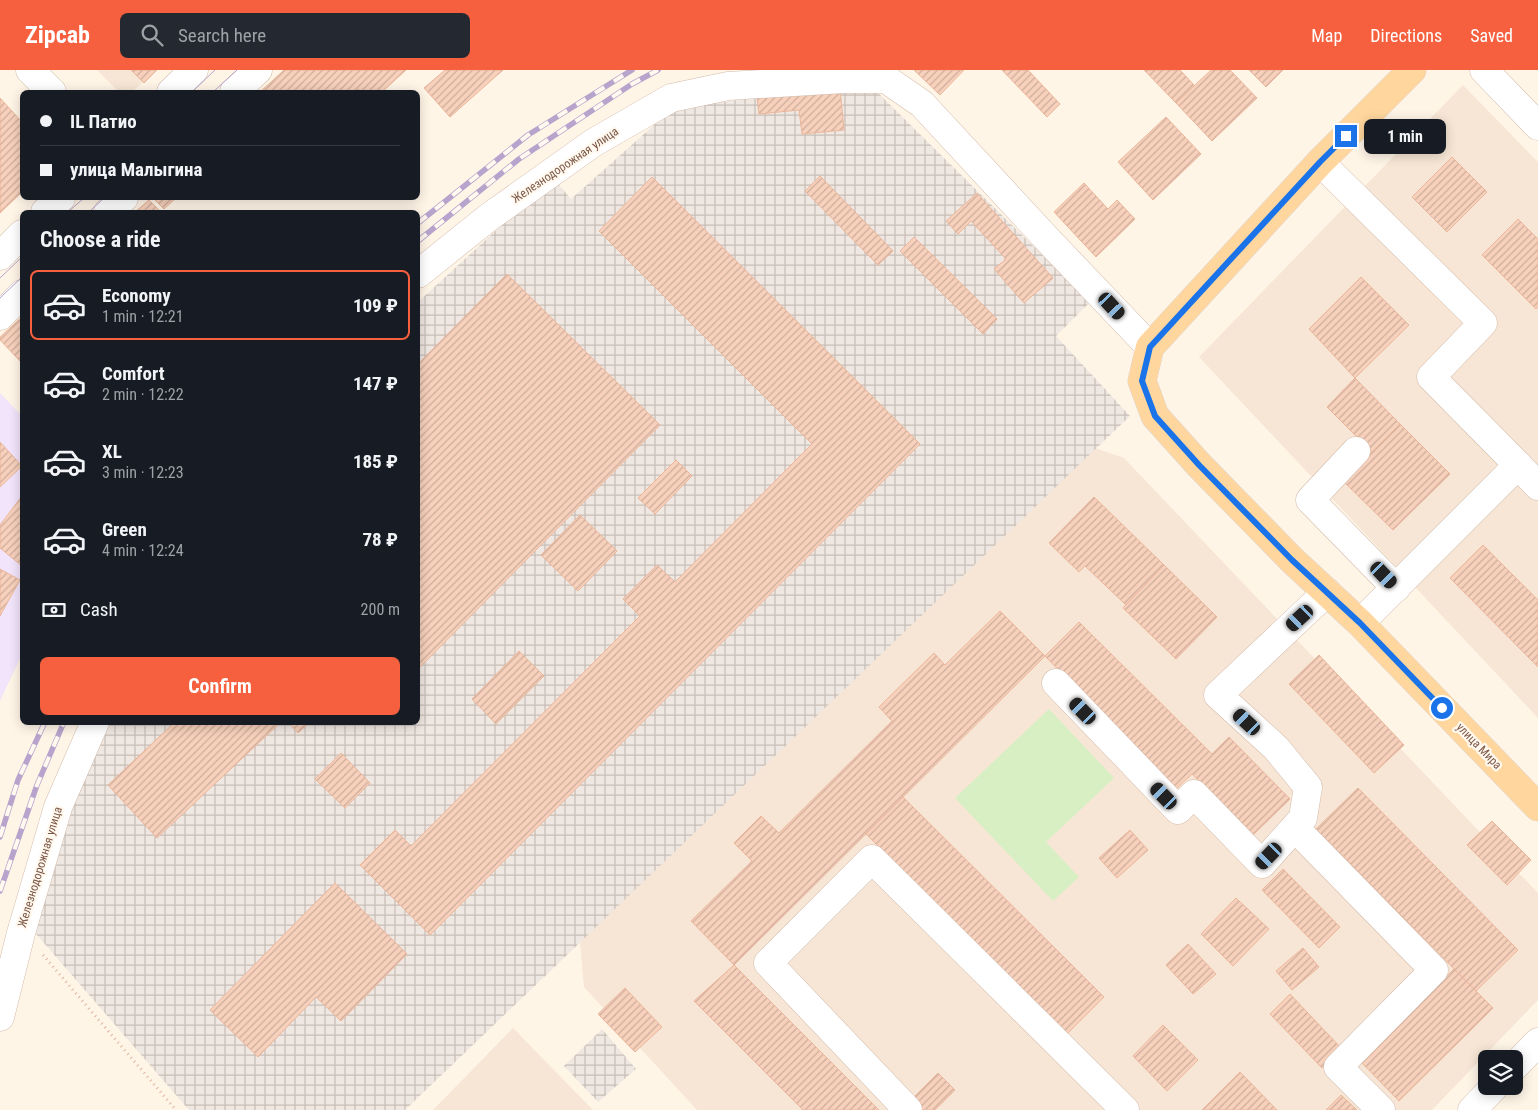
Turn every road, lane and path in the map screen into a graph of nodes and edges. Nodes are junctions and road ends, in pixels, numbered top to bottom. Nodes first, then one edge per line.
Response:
1 (30, 70) edge
2 (194, 70) edge
3 (258, 70) edge
4 (1412, 70) edge
5 (1484, 70) edge
6 (50, 90) edge
7 (173, 90) edge
8 (236, 90) edge
9 (1538, 126) edge
10 (1320, 162) junction
11 (59, 200) edge
12 (122, 200) edge
13 (47, 210) edge
14 (110, 210) edge
15 (20, 236) edge
16 (0, 256) edge
17 (420, 272) edge
18 (20, 296) edge
19 (0, 316) edge
20 (1150, 347) junction
21 (1356, 452) dead end
22 (1518, 465) junction
23 (1538, 486) edge
24 (1396, 588) junction
25 (1327, 592) junction
26 (1360, 623) junction
27 (1056, 683) dead end
28 (94, 725) edge
29 (1538, 806) edge
30 (1295, 828) junction
31 (21, 933) junction
32 (0, 1016) edge
33 (1538, 1042) edge
34 (1523, 1058) edge
35 (1486, 1095) edge
36 (176, 1110) edge
37 (908, 1110) edge
38 (1125, 1110) edge
39 (1380, 1110) edge
40 (1472, 1110) edge

1 - 6 street
2 - 7 street
3 - 8 street
4 - 10 main road
5 - 9 street
10 - 20 main road
10 - 22 street
11 - 13 street
12 - 14 street
15 - 16 street
17 - 20 street, Железнодорожная улица
18 - 19 street
20 - 25 main road, улица Мира
21 - 24 street
22 - 23 street
22 - 24 street
24 - 26 street
25 - 26 main road, улица Мира
25 - 30 street
26 - 29 main road, улица Мира
27 - 30 street
28 - 31 street, Железнодорожная улица
30 - 39 street
31 - 32 street, Железнодорожная улица
31 - 36 path
33 - 34 street
35 - 40 street
37 - 38 street

